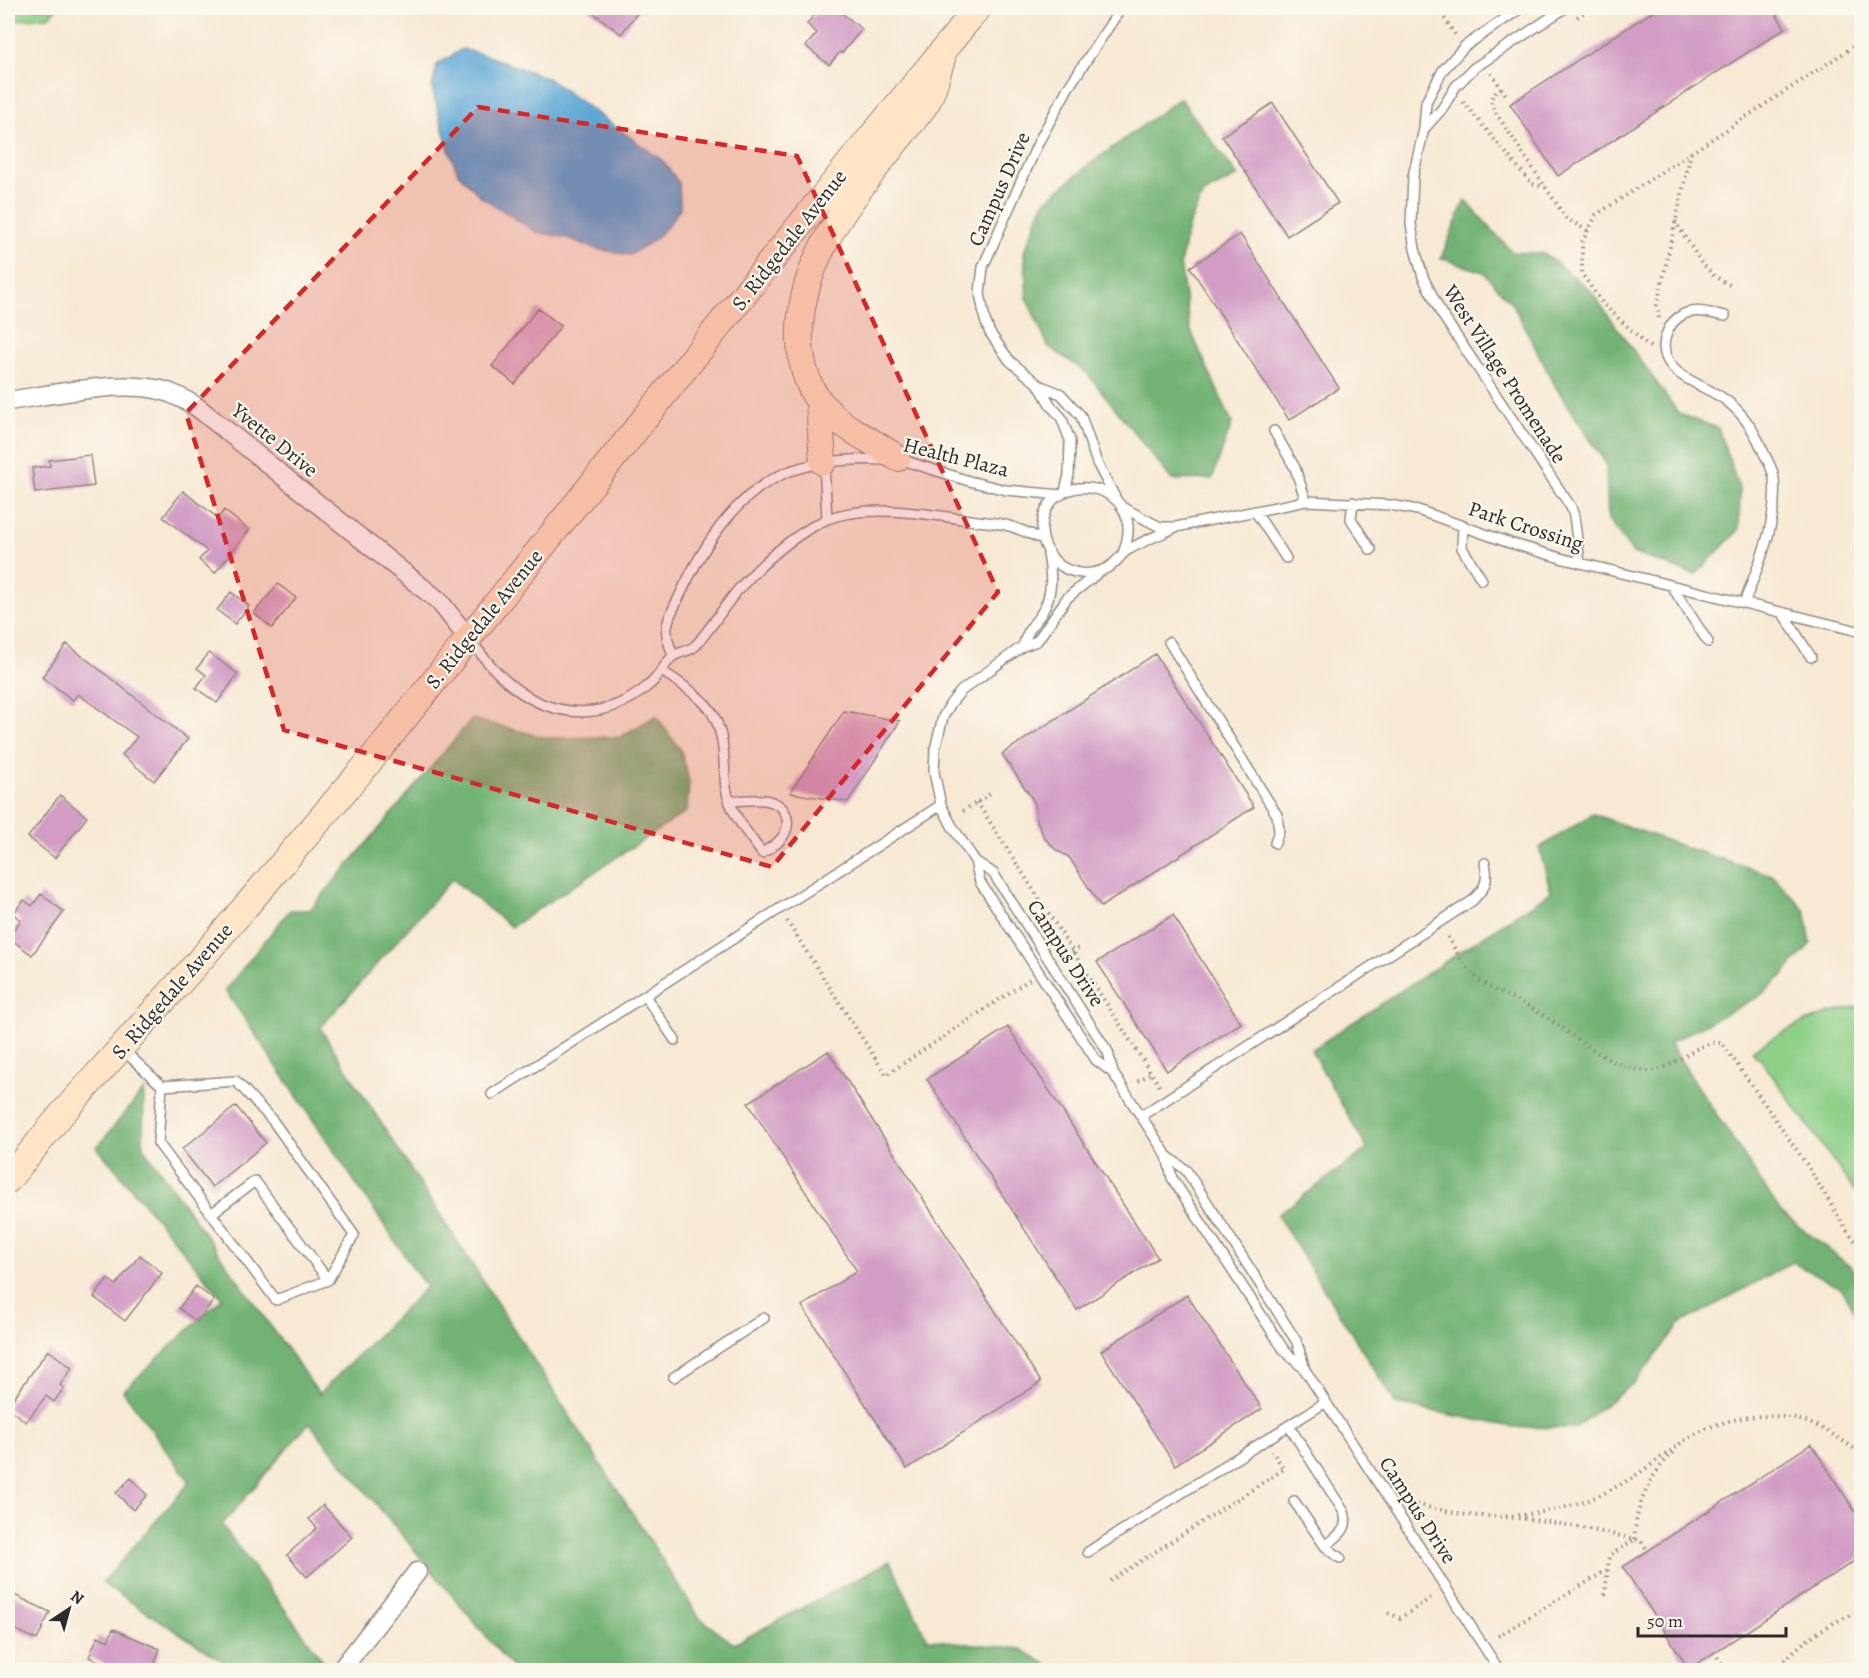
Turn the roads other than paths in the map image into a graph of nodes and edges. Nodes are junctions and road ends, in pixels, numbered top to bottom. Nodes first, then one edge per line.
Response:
1 (978, 8) edge
2 (1121, 8) edge
3 (1521, 8) edge
4 (1565, 8) edge
5 (946, 45) junction
6 (1424, 129) junction
7 (1725, 316) dead end
8 (1039, 385) junction
9 (8, 401) edge
10 (819, 402) junction
11 (1274, 431) dead end
12 (897, 458) junction
13 (824, 462) junction
14 (1063, 493) junction
15 (1306, 501) junction
16 (1353, 502) junction
17 (1119, 503) junction
18 (1255, 511) junction
19 (827, 519) junction
20 (1463, 525) junction
21 (1176, 527) junction
22 (1043, 539) junction
23 (1371, 550) dead end
24 (1048, 552) junction
25 (1123, 553) junction
26 (1286, 558) dead end
27 (1580, 563) junction
28 (1099, 572) junction
29 (1482, 580) dead end
30 (1671, 585) junction
31 (1744, 603) junction
32 (1782, 612) junction
33 (1862, 632) edge
34 (468, 638) junction
35 (1169, 642) dead end
36 (1708, 642) dead end
37 (1023, 646) junction
38 (673, 656) junction
39 (1811, 657) dead end
40 (662, 671) junction
41 (730, 801) junction
42 (941, 805) junction
43 (1275, 843) dead end
44 (975, 861) junction
45 (1485, 863) dead end
46 (645, 996) junction
47 (675, 1040) dead end
48 (121, 1049) junction
49 (1113, 1073) junction
50 (162, 1086) junction
51 (492, 1094) dead end
52 (1141, 1116) junction
53 (1167, 1156) junction
54 (8, 1180) edge
55 (211, 1214) junction
56 (328, 1280) junction
57 (765, 1318) dead end
58 (1305, 1370) junction
59 (674, 1377) dead end
60 (1326, 1402) junction
61 (1289, 1426) junction
62 (1294, 1502) dead end
63 (1325, 1545) junction
64 (1088, 1552) dead end
65 (1340, 1558) dead end
66 (417, 1572) dead end
67 (340, 1671) edge
68 (1499, 1671) edge

1 - 5 main road, S. Ridgedale Avenue
2 - 8 lane, Campus Drive
3 - 6 lane, West Village Promenade
4 - 6 lane, West Village Promenade
5 - 10 main road
5 - 34 main road, S. Ridgedale Avenue
6 - 27 lane, West Village Promenade
7 - 31 lane
8 - 14 lane, Campus Drive
8 - 17 lane, Campus Drive
9 - 34 street, Yvette Drive
10 - 12 main road
10 - 13 main road
11 - 15 lane
12 - 13 lane, Health Plaza
12 - 14 lane, Health Plaza
13 - 19 lane
13 - 38 lane, Health Plaza
14 - 17 lane
14 - 22 lane
15 - 16 lane, Park Crossing
15 - 18 lane, Park Crossing
16 - 20 lane, Park Crossing
16 - 23 lane
17 - 21 lane, Park Crossing
17 - 25 lane
18 - 21 lane, Park Crossing
18 - 26 lane
19 - 22 lane
19 - 38 lane
20 - 27 lane, Park Crossing
20 - 29 lane
21 - 25 lane, Park Crossing
22 - 24 lane
24 - 28 lane
24 - 37 lane, Campus Drive
25 - 28 lane
27 - 30 lane, Park Crossing
28 - 37 lane, Campus Drive
30 - 31 lane, Park Crossing
30 - 36 lane
31 - 32 lane, Park Crossing
32 - 33 lane, Park Crossing
32 - 39 lane
34 - 40 lane
34 - 48 main road, S. Ridgedale Avenue
35 - 43 lane
37 - 42 lane, Campus Drive
38 - 40 lane
40 - 41 lane
41 - 41 lane
42 - 44 lane, Campus Drive
42 - 46 lane
44 - 49 lane, Campus Drive
44 - 49 lane, Campus Drive
45 - 52 lane
46 - 47 lane
46 - 51 lane
48 - 50 lane
48 - 54 main road, S. Ridgedale Avenue
49 - 52 lane, Campus Drive
50 - 55 lane
50 - 56 lane
52 - 53 lane, Campus Drive
53 - 58 lane, Campus Drive
53 - 58 lane, Campus Drive
55 - 56 lane
55 - 56 lane
57 - 59 lane
58 - 60 lane, Campus Drive
60 - 61 lane
60 - 68 lane, Campus Drive
61 - 63 lane
61 - 64 lane
62 - 63 lane
63 - 65 lane
66 - 67 street

